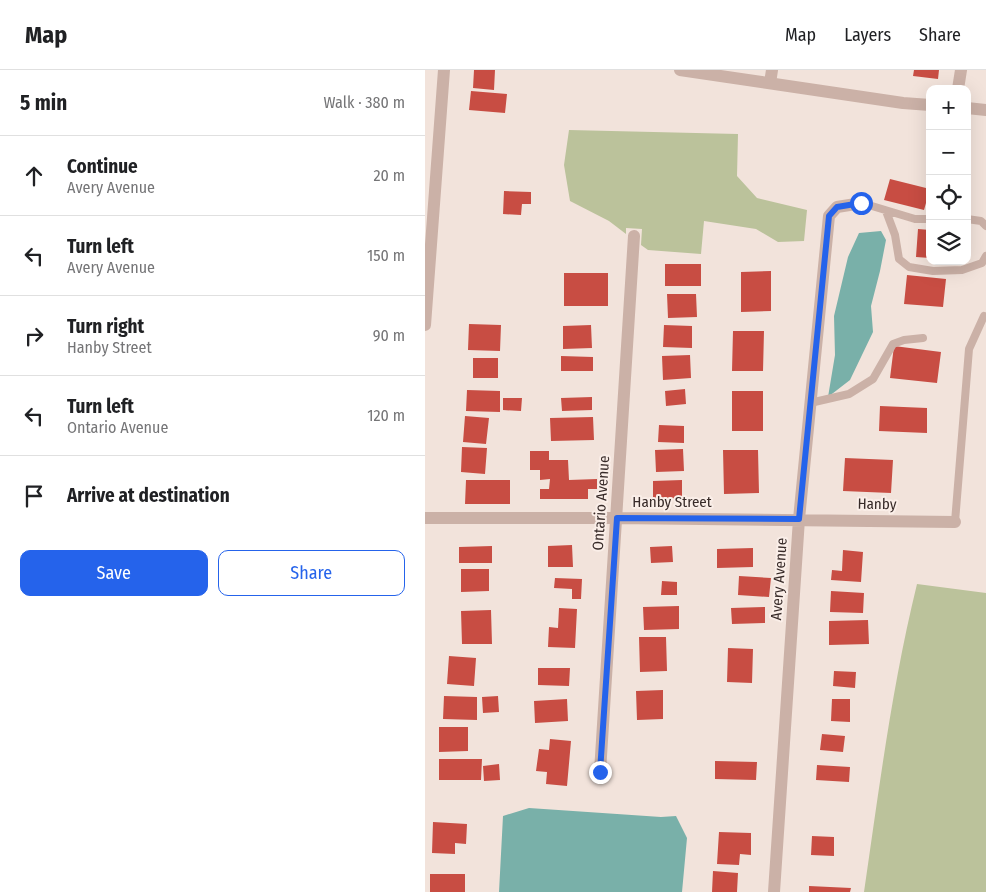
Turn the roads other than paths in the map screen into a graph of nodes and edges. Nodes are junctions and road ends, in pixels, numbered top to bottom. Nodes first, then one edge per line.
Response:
1 (444, 70) edge
2 (680, 70) edge
3 (961, 70) edge
4 (771, 76) edge
5 (959, 85) edge
6 (926, 105) edge
7 (971, 108) edge
8 (986, 110) edge
9 (861, 203) joint
10 (886, 211) junction
11 (926, 219) edge
12 (971, 220) edge
13 (986, 226) edge
14 (634, 236) dead end
15 (986, 256) edge
16 (984, 316) dead end
17 (425, 325) edge
18 (923, 338) dead end
19 (810, 403) junction
20 (425, 518) edge
21 (617, 518) junction
22 (799, 519) junction
23 (955, 522) joint
24 (600, 772) dead end
25 (774, 892) edge

1 - 17 street
2 - 4 street
3 - 5 street
4 - 6 street
7 - 8 street
9 - 10 lane
9 - 19 street, Avery Avenue
10 - 11 lane
10 - 15 lane
12 - 13 lane
14 - 21 street, Ontario Avenue
16 - 23 lane
18 - 19 lane
19 - 22 street, Avery Avenue
20 - 21 street, Hanby Street
21 - 22 street, Hanby Street
21 - 24 street, Ontario Avenue
22 - 23 street, Hanby
22 - 25 street, Avery Avenue

